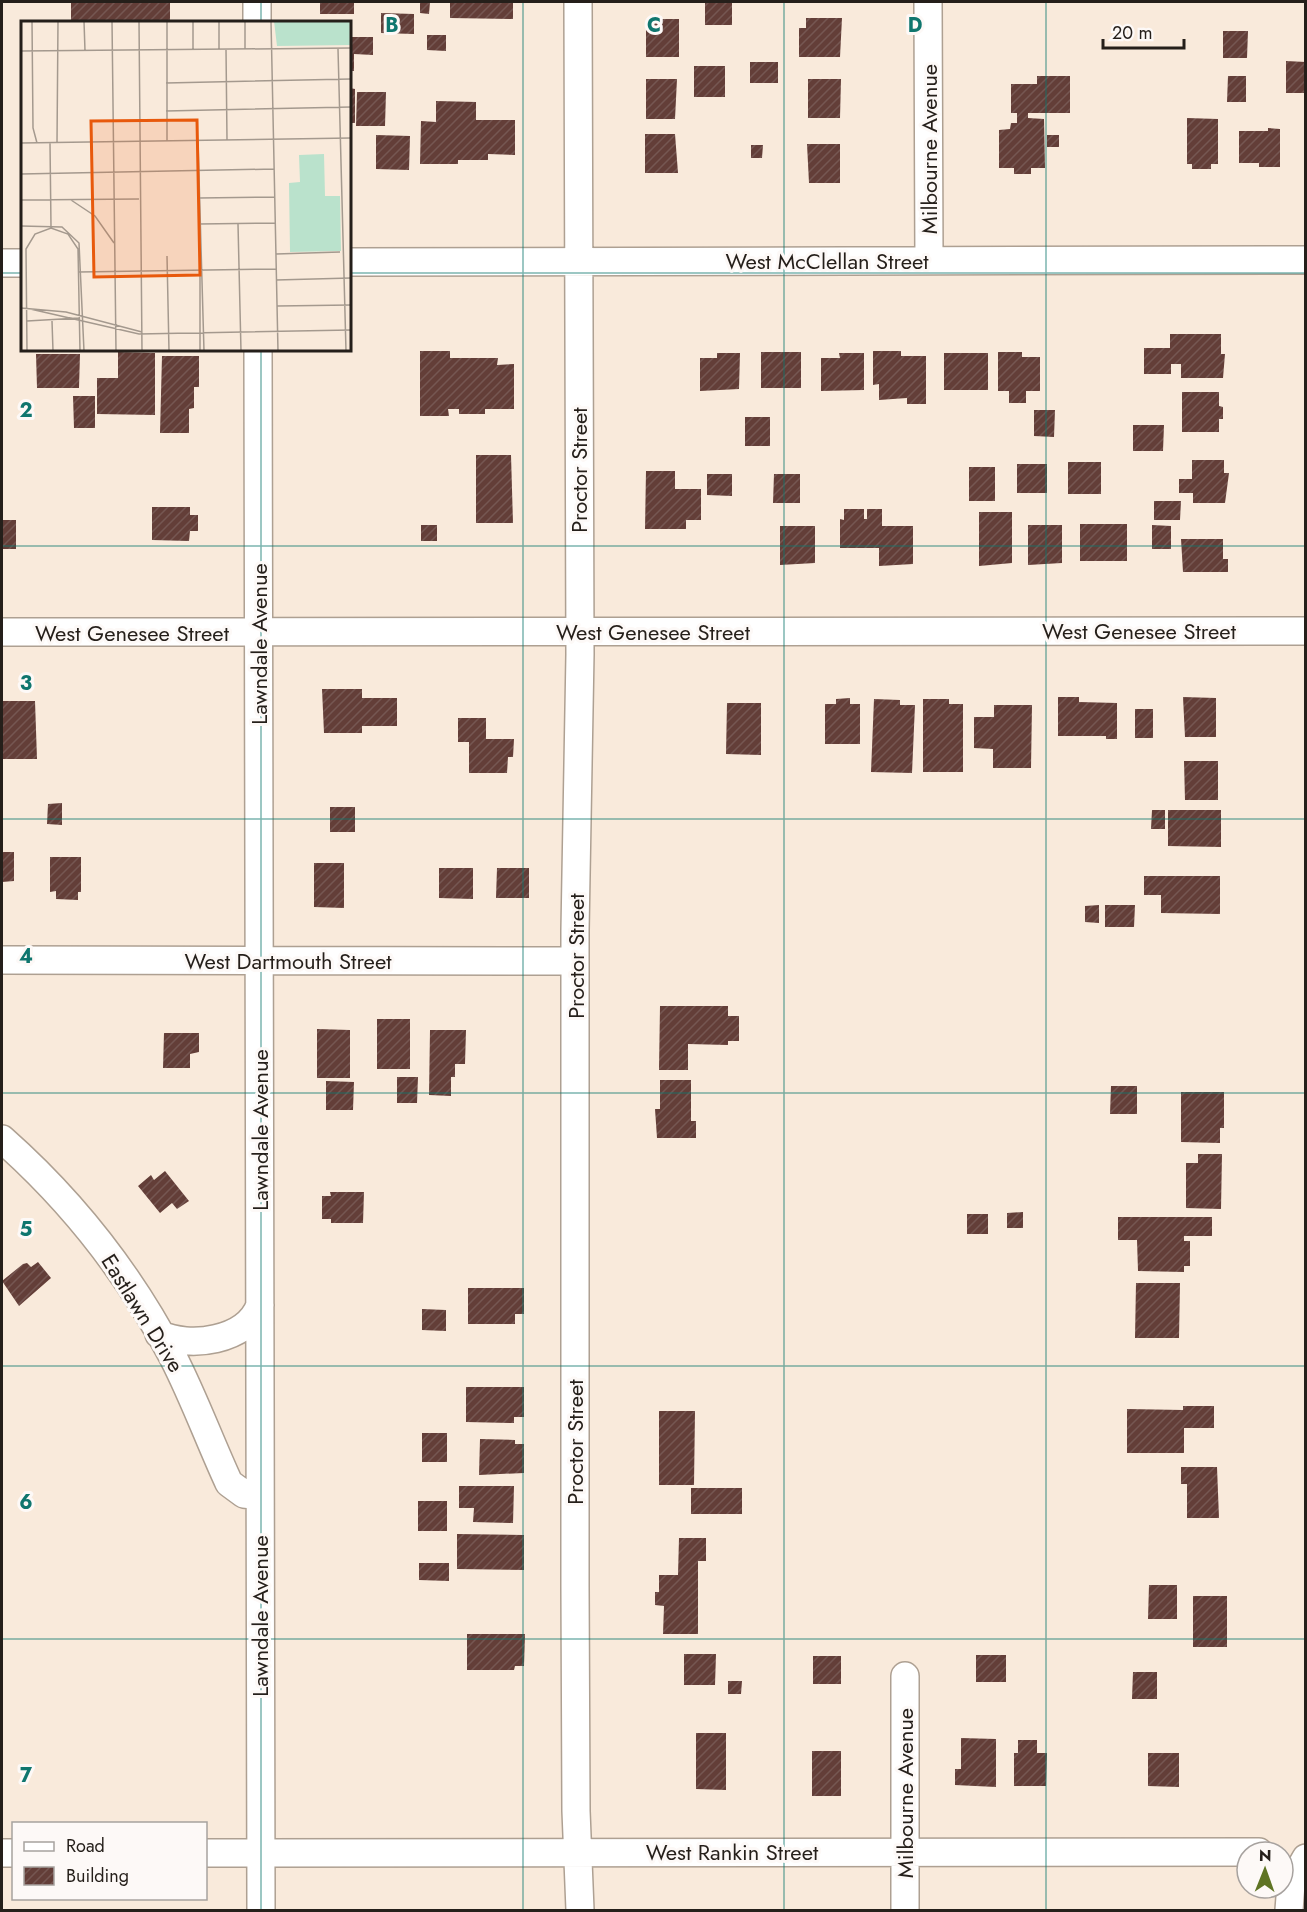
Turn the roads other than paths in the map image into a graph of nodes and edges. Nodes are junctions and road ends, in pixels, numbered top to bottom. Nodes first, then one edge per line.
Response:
1 (257, 2) edge
2 (578, 2) edge
3 (928, 2) edge
4 (257, 21) edge
5 (1305, 260) edge
6 (929, 261) junction
7 (351, 262) edge
8 (578, 262) junction
9 (2, 263) edge
10 (21, 263) edge
11 (258, 351) edge
12 (1305, 631) edge
13 (580, 632) junction
14 (2, 633) edge
15 (259, 633) junction
16 (2, 960) edge
17 (575, 961) junction
18 (260, 962) junction
19 (2, 1139) edge
20 (260, 1305) junction
21 (159, 1334) junction
22 (260, 1496) junction
23 (905, 1676) dead end
24 (904, 1852) junction
25 (1235, 1852) edge
26 (207, 1853) edge
27 (260, 1853) junction
28 (578, 1853) junction
29 (1305, 1858) edge
30 (261, 1911) edge
31 (580, 1911) edge
32 (904, 1911) edge
33 (1289, 1911) edge

1 - 4 street
2 - 8 street, Proctor Street
3 - 6 street, Milbourne Avenue
5 - 6 street, West McClellan Street
6 - 8 street, West McClellan Street
7 - 8 street, West McClellan Street
8 - 13 street, Proctor Street
9 - 10 street
11 - 15 street, Lawndale Avenue
12 - 13 street, West Genesee Street
13 - 15 street, West Genesee Street
13 - 17 street, Proctor Street
14 - 15 street, West Genesee Street
15 - 18 street, Lawndale Avenue
16 - 18 street, West Dartmouth Street
17 - 18 street, West Dartmouth Street
17 - 28 street, Proctor Street
18 - 20 street, Lawndale Avenue
19 - 21 street, Eastlawn Drive
20 - 21 street
20 - 22 street, Lawndale Avenue
21 - 22 street, Eastlawn Drive
22 - 27 street, Lawndale Avenue
23 - 24 street, Milbourne Avenue
24 - 25 street, West Rankin Street
24 - 28 street, West Rankin Street
24 - 32 street, Milbourne Avenue
26 - 27 street, West Rankin Street
27 - 28 street, West Rankin Street
27 - 30 street, Lawndale Avenue
28 - 31 street, Proctor Street
29 - 33 street

